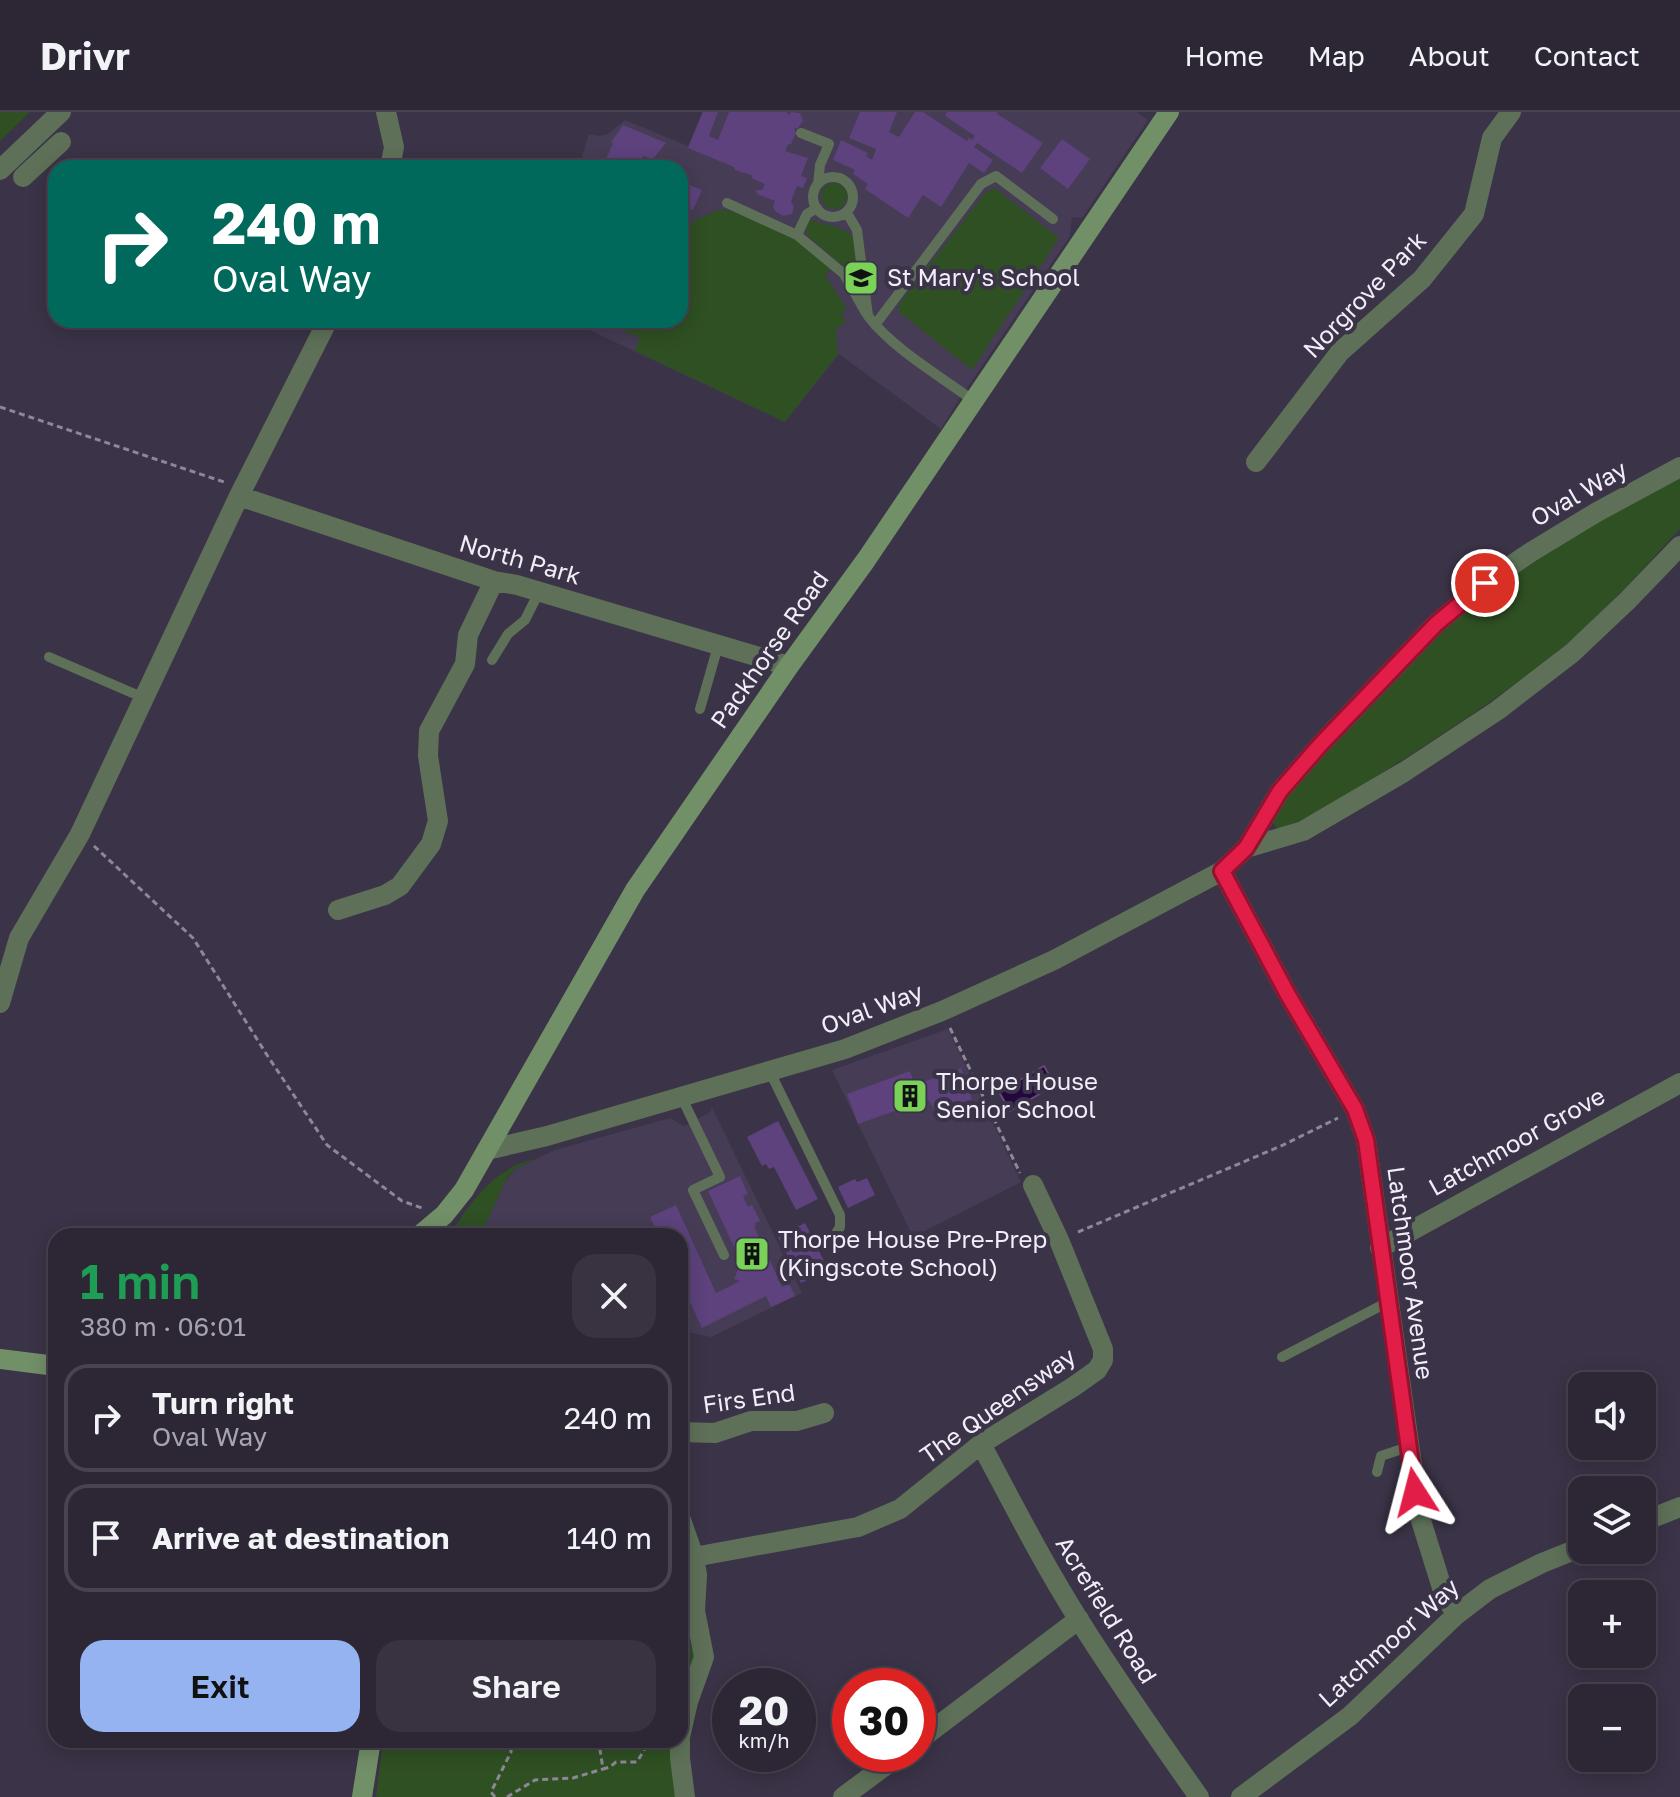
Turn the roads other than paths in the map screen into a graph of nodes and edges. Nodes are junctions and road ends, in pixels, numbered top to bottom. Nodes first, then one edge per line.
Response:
1 (61, 112) edge
2 (386, 112) edge
3 (1169, 112) edge
4 (1511, 112) edge
5 (801, 133) dead end
6 (26, 146) junction
7 (392, 160) edge
8 (0, 170) edge
9 (23, 177) dead end
10 (818, 184) junction
11 (727, 203) dead end
12 (817, 208) junction
13 (847, 213) junction
14 (1053, 219) dead end
15 (797, 235) junction
16 (871, 321) junction
17 (324, 328) edge
18 (974, 401) junction
19 (1256, 462) dead end
20 (1680, 467) edge
21 (241, 492) junction
22 (1680, 546) edge
23 (494, 581) junction
24 (539, 592) junction
25 (718, 646) junction
26 (49, 657) dead end
27 (492, 660) dead end
28 (789, 666) junction
29 (144, 698) junction
30 (700, 709) dead end
31 (1246, 848) junction
32 (1222, 871) junction
33 (338, 910) dead end
34 (0, 1003) edge
35 (770, 1072) junction
36 (1680, 1083) edge
37 (681, 1096) junction
38 (487, 1150) junction
39 (1033, 1185) road end
40 (432, 1228) edge
41 (833, 1238) dead end
42 (1380, 1248) junction
43 (724, 1255) dead end
44 (1388, 1302) junction
45 (1282, 1357) dead end
46 (0, 1359) edge
47 (48, 1365) edge
48 (824, 1413) dead end
49 (688, 1432) edge
50 (981, 1444) junction
51 (1408, 1447) junction
52 (1377, 1472) dead end
53 (1680, 1507) edge
54 (1656, 1516) edge
55 (688, 1540) edge
56 (1568, 1553) edge
57 (694, 1557) junction
58 (1456, 1615) junction
59 (1079, 1619) junction
60 (688, 1702) edge
61 (936, 1727) edge
62 (370, 1748) edge
63 (680, 1748) edge
64 (877, 1772) edge
65 (362, 1797) edge
66 (685, 1797) edge
67 (843, 1797) edge
68 (1199, 1797) edge
69 (1241, 1797) edge

1 - 6 street
2 - 7 street
3 - 18 main road, Packhorse Road
4 - 19 street, Norgrove Park
5 - 10 lane
6 - 8 street
6 - 9 street
10 - 12 lane
10 - 13 lane
11 - 15 lane
12 - 13 lane
12 - 15 lane
13 - 16 lane
14 - 16 lane
15 - 16 lane
16 - 18 lane
17 - 21 street
18 - 28 main road, Packhorse Road
20 - 31 street, Oval Way
21 - 23 street, North Park
21 - 29 street
22 - 31 street, Oval Way
23 - 24 street, North Park
23 - 33 street
24 - 25 street, North Park
24 - 27 lane
25 - 28 street, North Park
25 - 30 lane
26 - 29 lane
28 - 38 main road, Packhorse Road
29 - 34 street
31 - 32 street, Oval Way
32 - 35 street, Oval Way
32 - 42 street, Latchmoor Avenue
35 - 37 street, Oval Way
35 - 41 lane
36 - 42 street, Latchmoor Grove
37 - 38 street, Oval Way
37 - 43 lane
38 - 40 main road, Packhorse Road
39 - 50 street, The Queensway
42 - 44 street, Latchmoor Avenue
44 - 45 lane
44 - 51 street, Latchmoor Avenue
46 - 47 main road
48 - 49 street, Firs End
50 - 57 street, The Queensway
50 - 59 street, Acrefield Road
51 - 52 lane
51 - 58 street, Latchmoor Avenue
53 - 54 street
55 - 57 street
56 - 58 street, Latchmoor Way
57 - 60 street
58 - 69 street, Latchmoor Way
59 - 61 street
59 - 68 street, Acrefield Road
62 - 65 main road
63 - 66 street
64 - 67 street

